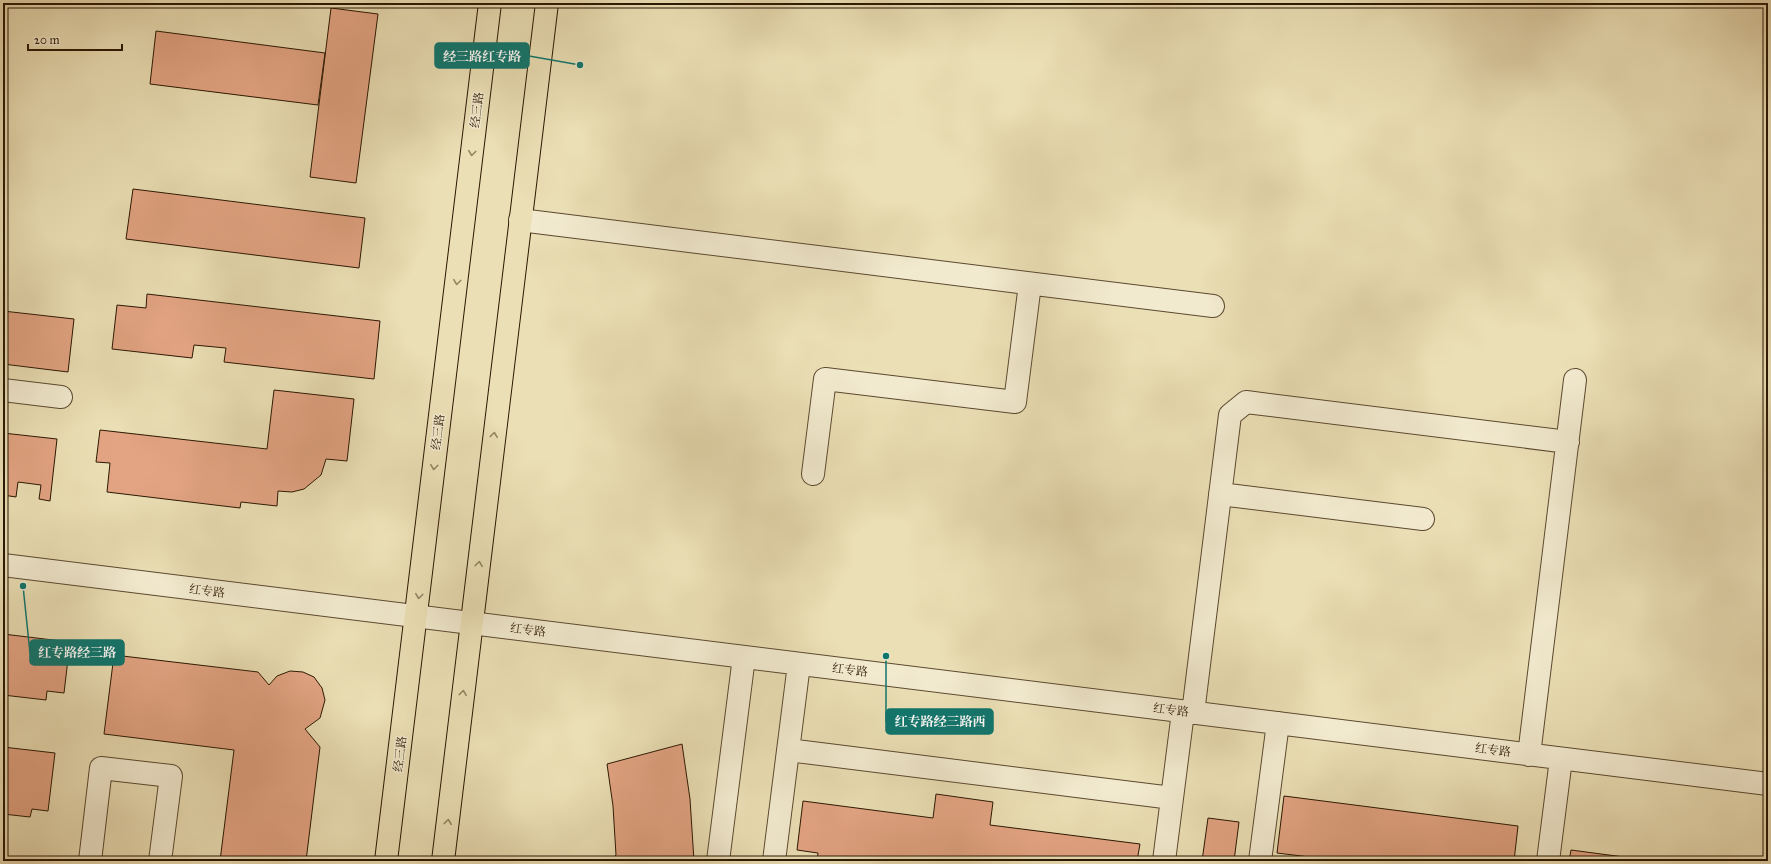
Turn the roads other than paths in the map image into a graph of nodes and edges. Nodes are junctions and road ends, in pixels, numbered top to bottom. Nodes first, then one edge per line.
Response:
1 (490, 3) edge
2 (547, 3) edge
3 (520, 220) junction
4 (1030, 284) junction
5 (1213, 306) dead end
6 (1575, 380) dead end
7 (3, 390) edge
8 (61, 397) dead end
9 (1568, 442) junction
10 (813, 474) dead end
11 (1220, 494) junction
12 (1423, 519) dead end
13 (3, 565) edge
14 (416, 617) junction
15 (472, 623) junction
16 (744, 657) junction
17 (799, 664) junction
18 (1188, 712) junction
19 (1278, 724) junction
20 (788, 750) junction
21 (1529, 755) junction
22 (1561, 759) junction
23 (1768, 784) edge
24 (1172, 798) junction
25 (90, 861) edge
26 (160, 861) edge
27 (386, 861) edge
28 (443, 861) edge
29 (718, 861) edge
30 (774, 861) edge
31 (1164, 861) edge
32 (1260, 861) edge
33 (1548, 861) edge

1 -> 14 main road, 经三路
2 - 3 main road
3 - 4 street
15 -> 3 main road
4 - 5 street
4 - 10 street
6 - 9 street
7 - 8 street
9 - 11 street
9 - 21 street
11 - 12 street
11 - 18 street
13 - 14 street, 红专路
14 - 15 street, 红专路
14 - 27 main road, 经三路
15 - 16 street, 红专路
28 -> 15 main road
16 - 17 street, 红专路
16 - 29 street
17 - 18 street, 红专路
17 - 20 street
18 - 19 street, 红专路
18 - 24 street
19 - 21 street, 红专路
19 - 32 street
20 - 24 street
20 - 30 street
21 - 22 street, 红专路
22 - 23 street, 红专路
22 - 33 street
24 - 31 street
25 - 26 street

